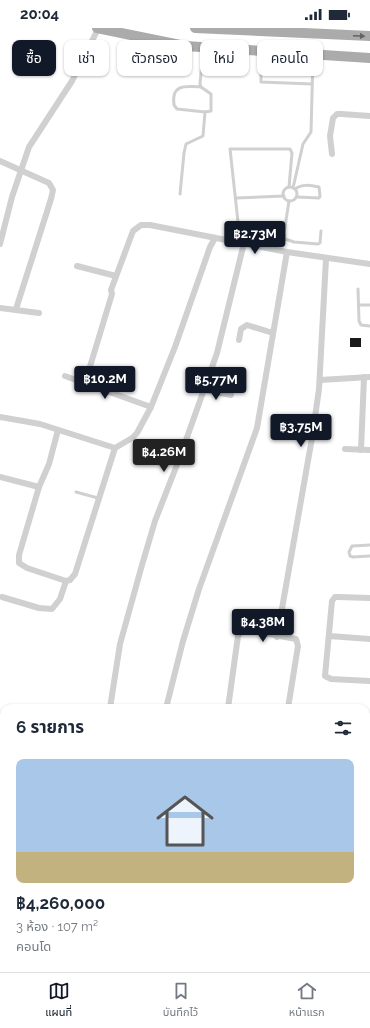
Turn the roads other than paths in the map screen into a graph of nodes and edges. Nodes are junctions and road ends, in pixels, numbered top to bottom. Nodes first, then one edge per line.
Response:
1 (97, 28) edge
2 (195, 28) edge
3 (255, 30) edge
4 (326, 31) edge
5 (370, 36) edge
6 (200, 48) edge
7 (323, 55) edge
8 (370, 58) edge
9 (202, 76) edge
10 (262, 76) edge
11 (312, 76) edge
12 (312, 84) junction
13 (201, 87) junction
14 (205, 112) junction
15 (370, 116) edge
16 (332, 154) dead end
17 (0, 161) edge
18 (20, 170) junction
19 (289, 187) junction
20 (294, 188) junction
21 (180, 194) dead end
22 (284, 196) junction
23 (297, 197) junction
24 (236, 198) junction
25 (289, 201) junction
26 (321, 231) dead end
27 (215, 238) junction
28 (284, 238) junction
29 (244, 243) junction
30 (0, 244) edge
31 (287, 252) junction
32 (326, 259) junction
33 (370, 264) edge
34 (76, 266) dead end
35 (116, 276) junction
36 (358, 289) dead end
37 (359, 305) junction
38 (370, 305) edge
39 (0, 308) edge
40 (16, 309) junction
41 (39, 313) dead end
42 (370, 326) edge
43 (273, 333) junction
44 (239, 340) dead end
45 (192, 371) dead end
46 (209, 374) junction
47 (65, 376) dead end
48 (367, 377) edge
49 (320, 380) junction
50 (85, 383) junction
51 (205, 390) junction
52 (231, 395) dead end
53 (151, 407) junction
54 (0, 417) edge
55 (58, 430) junction
56 (115, 448) junction
57 (345, 449) dead end
58 (361, 450) junction
59 (370, 450) edge
60 (0, 477) edge
61 (39, 487) junction
62 (76, 492) dead end
63 (98, 498) junction
64 (370, 545) edge
65 (370, 556) edge
66 (66, 581) junction
67 (2, 597) dead end
68 (370, 598) edge
69 (329, 636) junction
70 (277, 637) junction
71 (370, 639) edge
72 (370, 680) edge
73 (111, 704) edge
74 (167, 704) edge
75 (229, 704) edge
76 (289, 704) edge

1 - 6 main road
1 - 18 street
2 - 3 main road
3 - 4 main road
4 -> 5 main road
7 - 8 main road
9 - 13 lane
10 - 12 lane
11 - 12 lane
12 - 20 lane
13 - 14 lane
13 - 14 lane
14 - 21 lane
15 - 16 street
17 - 18 street
18 - 30 street
18 - 40 street
19 - 20 lane
19 - 22 lane
19 - 24 lane
20 - 23 lane
20 - 23 lane
22 - 24 lane
22 - 25 lane
23 - 25 lane
24 - 28 lane
25 - 28 lane
26 - 28 lane
27 - 29 street
27 - 35 street
27 - 53 street
29 - 31 street
29 - 46 street
31 - 32 street
31 - 43 street
32 - 33 street
32 - 49 street
34 - 35 street
35 - 50 street
36 - 37 lane
37 - 38 lane
37 - 42 lane
39 - 40 street
40 - 41 street
43 - 44 street
43 - 74 street
45 - 46 street
46 - 51 street
47 - 50 street
48 - 49 street
48 - 58 street
49 - 70 street
50 - 53 street
51 - 52 street
51 - 73 street
53 - 56 street
54 - 55 street
55 - 56 street
55 - 61 street
56 - 63 street
57 - 58 street
58 - 59 street
60 - 61 street
61 - 66 street
62 - 63 lane
63 - 66 street
64 - 65 lane
66 - 67 street
68 - 69 street
69 - 71 street
69 - 72 street
70 - 75 street
70 - 76 street

